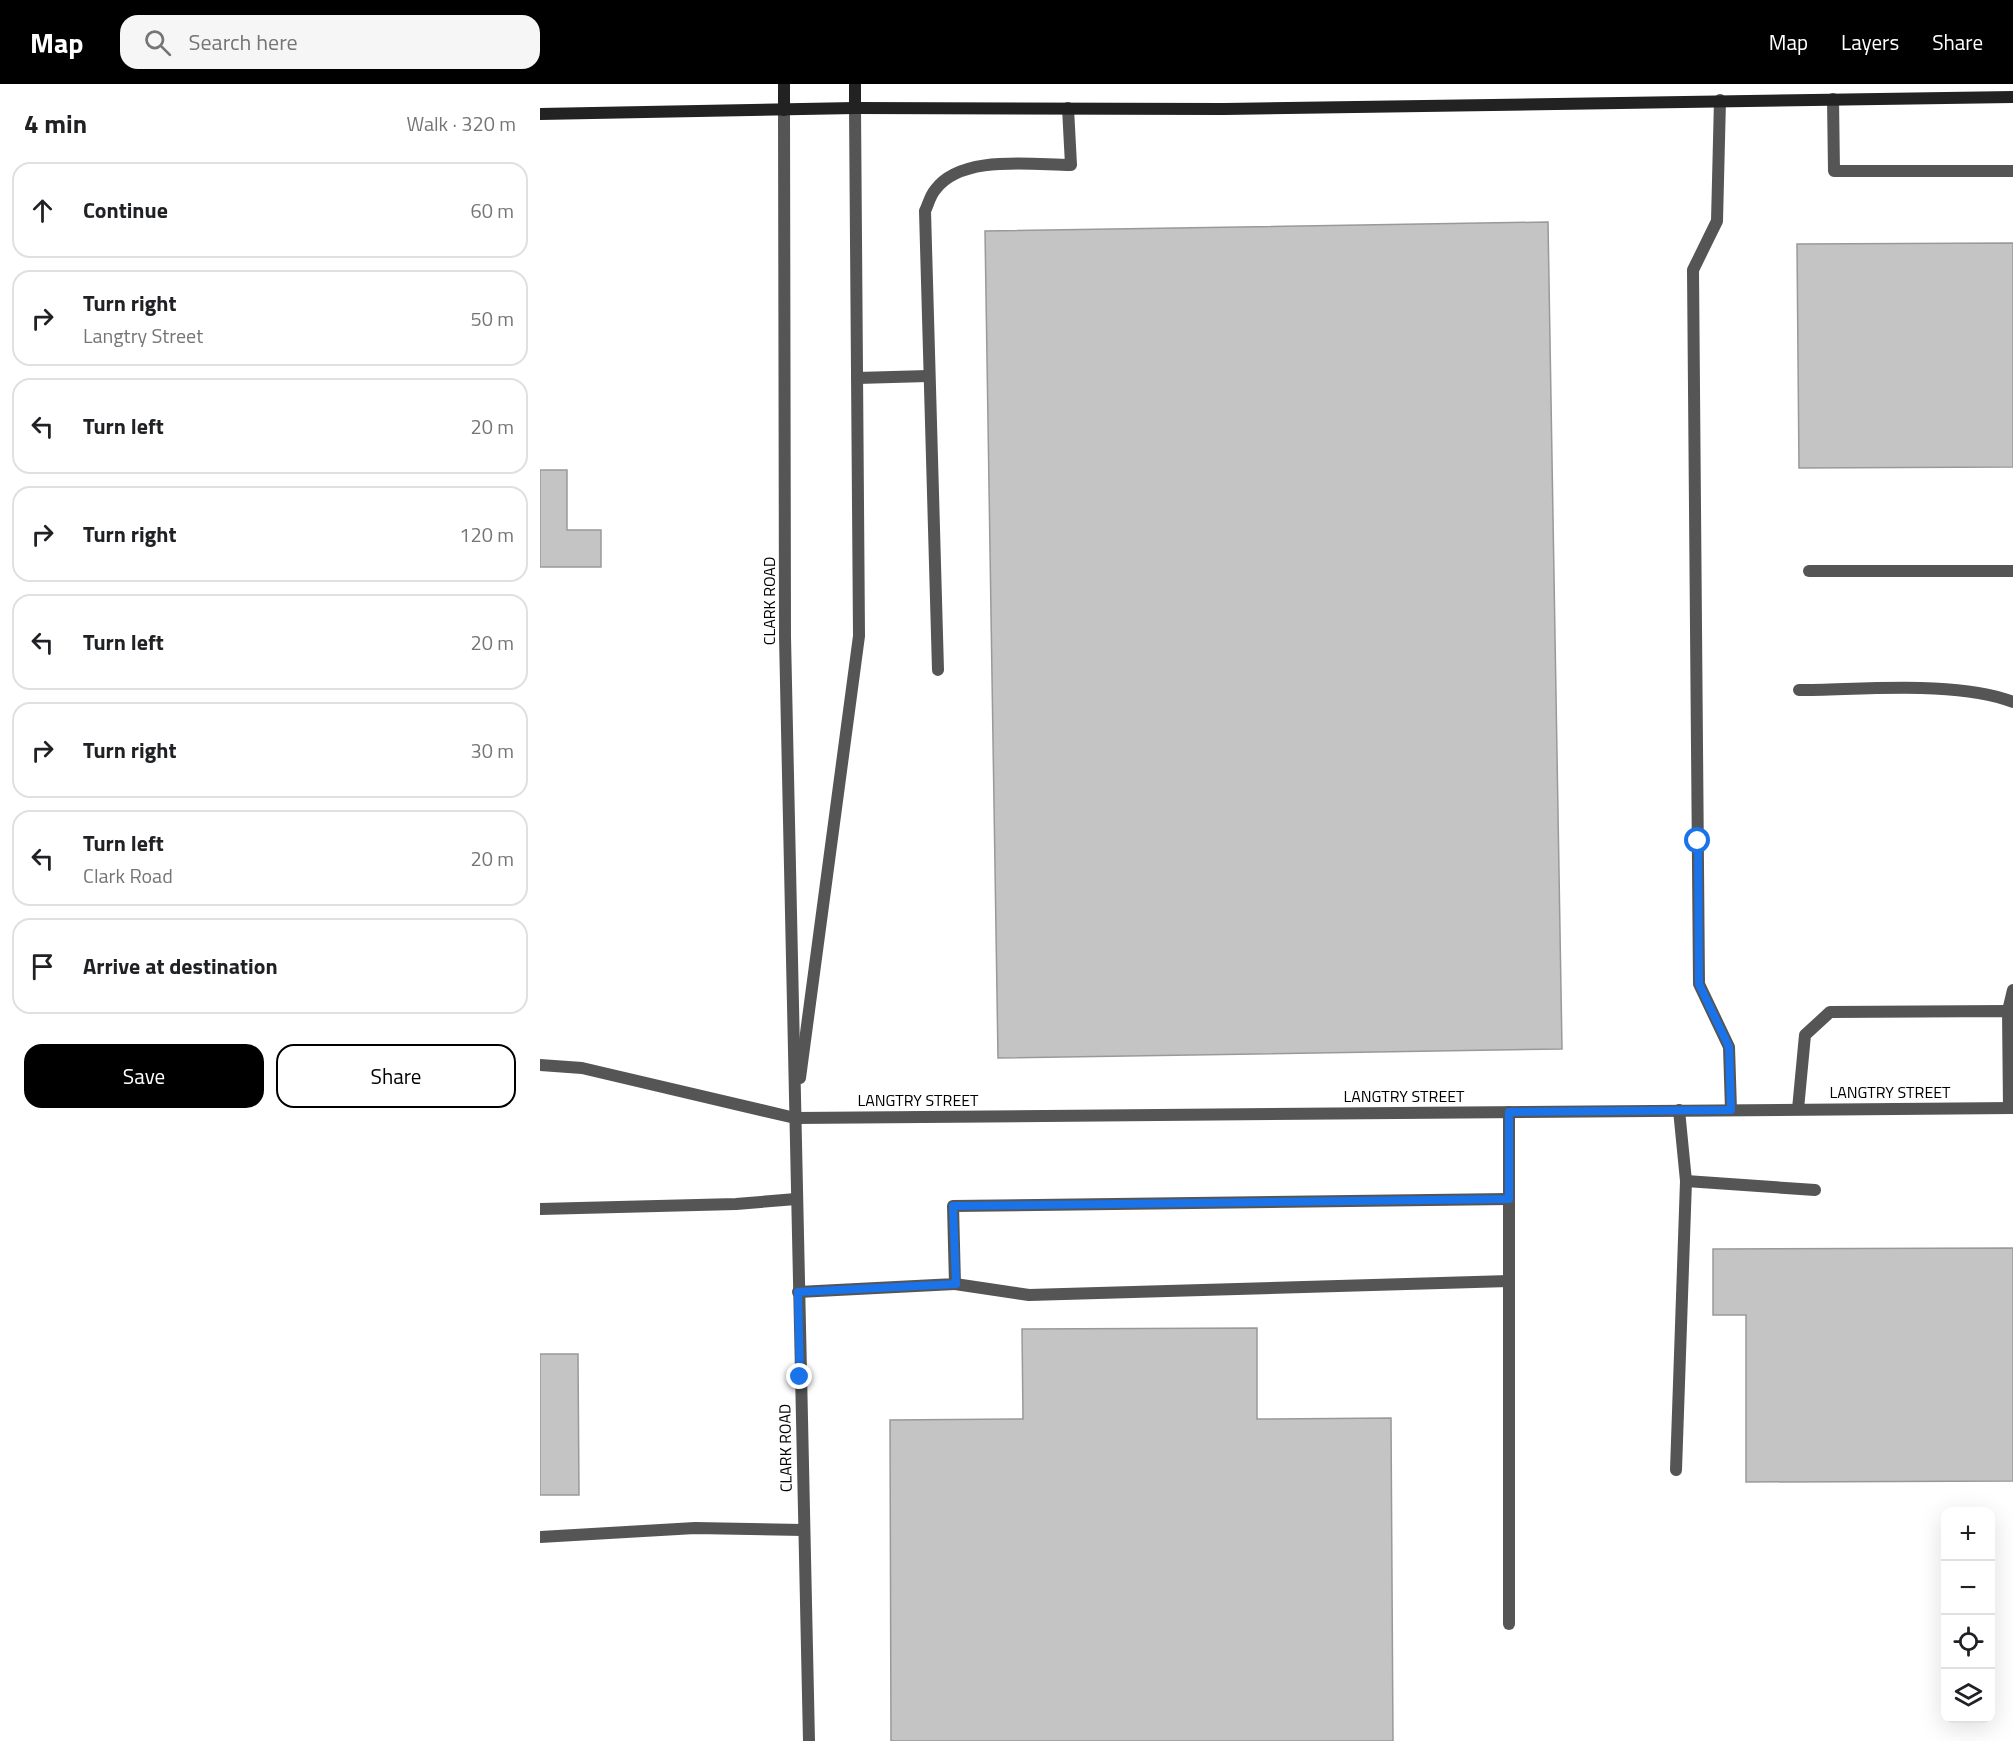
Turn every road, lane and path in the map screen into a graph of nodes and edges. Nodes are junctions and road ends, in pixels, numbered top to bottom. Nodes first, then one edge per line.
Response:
1 (784, 84) edge
2 (855, 84) edge
3 (2013, 97) edge
4 (1833, 99) junction
5 (1720, 100) junction
6 (855, 108) junction
7 (1068, 108) junction
8 (784, 110) junction
9 (540, 114) edge
10 (2013, 171) edge
11 (928, 376) junction
12 (857, 378) junction
13 (1809, 571) dead end
14 (2013, 571) edge
15 (938, 670) dead end
16 (1799, 690) dead end
17 (2013, 702) edge
18 (2013, 990) edge
19 (2007, 1011) junction
20 (540, 1065) edge
21 (2011, 1108) edge
22 (1798, 1109) junction
23 (1679, 1110) junction
24 (1731, 1110) junction
25 (1509, 1112) junction
26 (795, 1118) junction
27 (1686, 1181) junction
28 (1815, 1190) dead end
29 (796, 1199) junction
30 (1509, 1199) junction
31 (540, 1209) edge
32 (1509, 1281) junction
33 (956, 1284) junction
34 (798, 1292) junction
35 (1676, 1470) dead end
36 (803, 1530) junction
37 (540, 1537) edge
38 (1509, 1624) dead end
39 (809, 1741) edge

1 - 8 main road, CLARK ROAD
2 - 6 main road
3 - 4 main road
4 - 5 main road
4 - 10 street
5 - 7 main road
5 - 24 street
6 - 7 main road
6 - 8 main road
6 - 12 street, CLARK ROAD
7 - 11 street
8 - 9 main road
8 - 26 street, CLARK ROAD
11 - 12 street
11 - 15 street
12 - 26 street, CLARK ROAD
13 - 14 street
16 - 17 street
18 - 19 street
19 - 21 street
19 - 22 street
20 - 26 street, LANGTRY STREET
21 - 22 street, LANGTRY STREET
22 - 24 street, LANGTRY STREET
23 - 24 street, LANGTRY STREET
23 - 25 street, LANGTRY STREET
23 - 27 street
25 - 26 street, LANGTRY STREET
25 - 30 street
26 - 29 street, CLARK ROAD
27 - 28 street
27 - 35 street
29 - 31 street
29 - 34 street, CLARK ROAD
30 - 32 street
30 - 33 street
32 - 33 street
32 - 38 street
33 - 34 street
34 - 36 street, CLARK ROAD
36 - 37 street
36 - 39 street, CLARK ROAD

